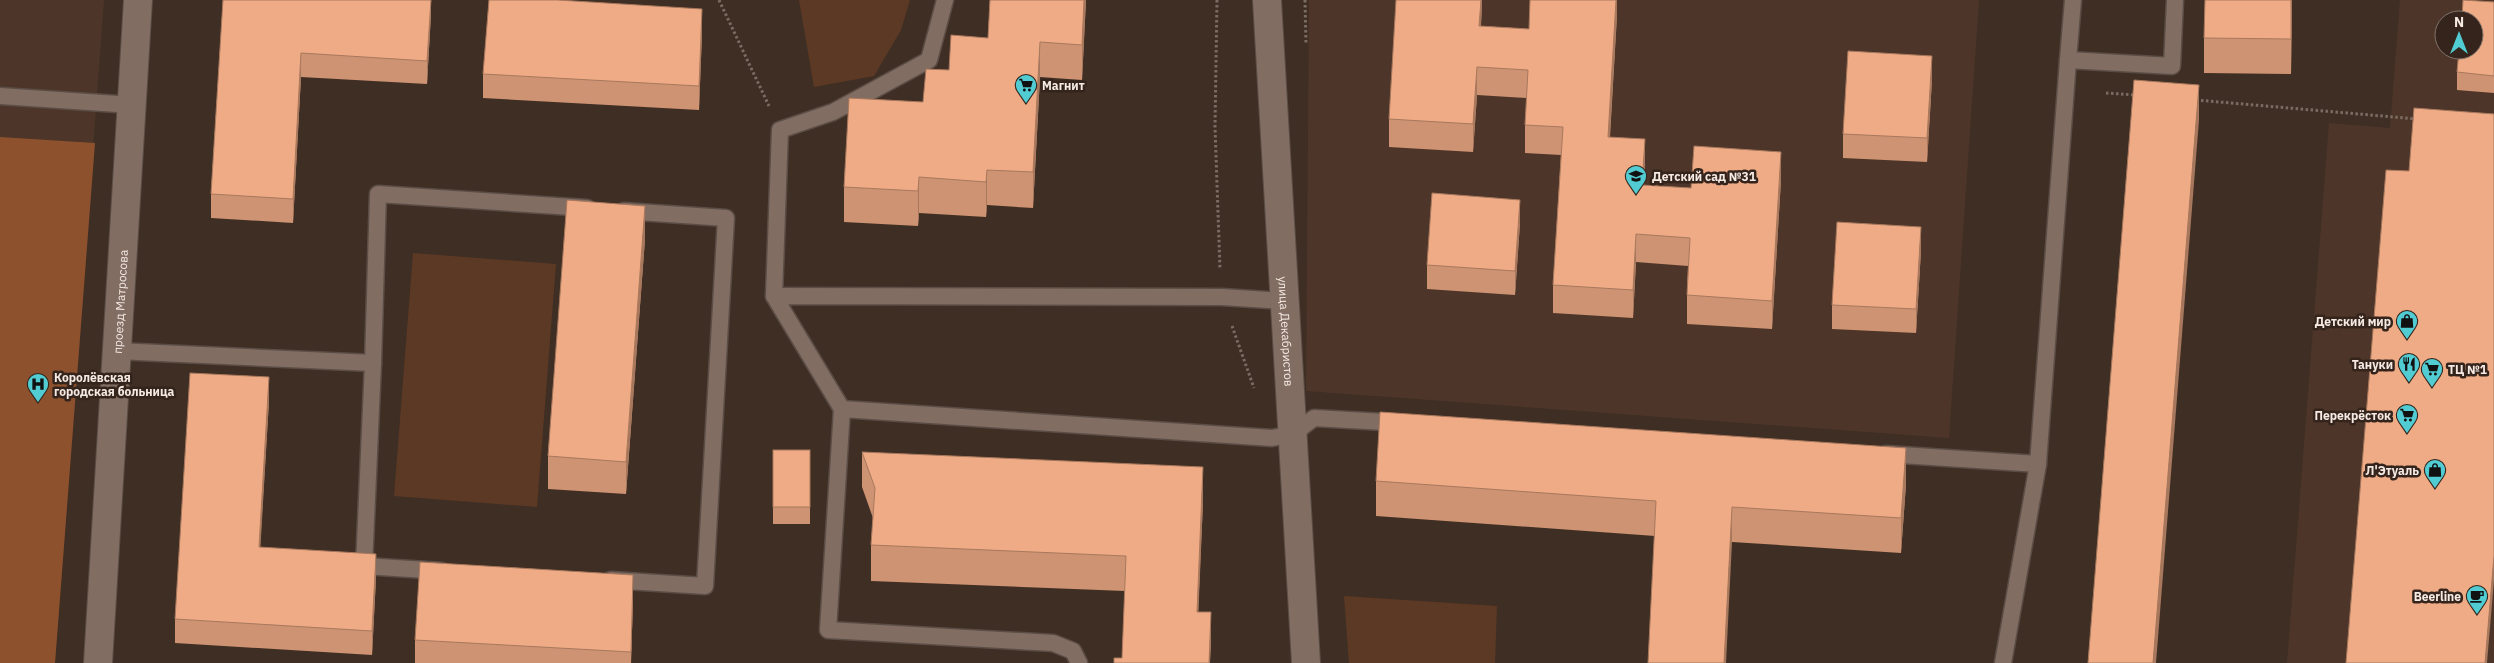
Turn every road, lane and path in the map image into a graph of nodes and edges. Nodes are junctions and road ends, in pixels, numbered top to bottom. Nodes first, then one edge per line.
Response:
1 (138, 0) edge
2 (719, 0) edge
3 (945, 0) edge
4 (1218, 0) edge
5 (1267, 0) edge
6 (2073, 0) edge
7 (2175, 0) edge
8 (2068, 60) junction
9 (2066, 89) junction
10 (0, 96) edge
11 (2144, 96) edge
12 (2193, 100) edge
13 (132, 105) junction
14 (2419, 119) edge
15 (780, 130) junction
16 (774, 296) junction
17 (1222, 297) junction
18 (1285, 300) junction
19 (117, 351) junction
20 (373, 363) junction
21 (842, 409) junction
22 (1413, 424) edge
23 (1283, 436) junction
24 (1870, 453) edge
25 (2038, 464) junction
26 (461, 572) edge
27 (598, 580) edge
28 (98, 663) edge
29 (1079, 663) edge
30 (1306, 663) edge
31 (2003, 663) edge

1 - 13 street, проезд Матросова
2 - 15 path
3 - 15 lane
4 - 17 path
5 - 18 street, улица Декабристов
6 - 8 lane
7 - 8 lane
8 - 9 lane
9 - 11 path
9 - 25 lane
10 - 13 lane
12 - 14 path
13 - 19 street, проезд Матросова
15 - 16 lane
16 - 17 lane
16 - 21 lane
17 - 18 lane
17 - 23 path
18 - 23 street, улица Декабристов
19 - 20 lane
19 - 28 street, проезд Матросова
20 - 26 lane
20 - 27 lane
21 - 23 lane
21 - 29 lane
22 - 23 lane
23 - 30 street, улица Декабристов
24 - 25 lane
25 - 31 lane

